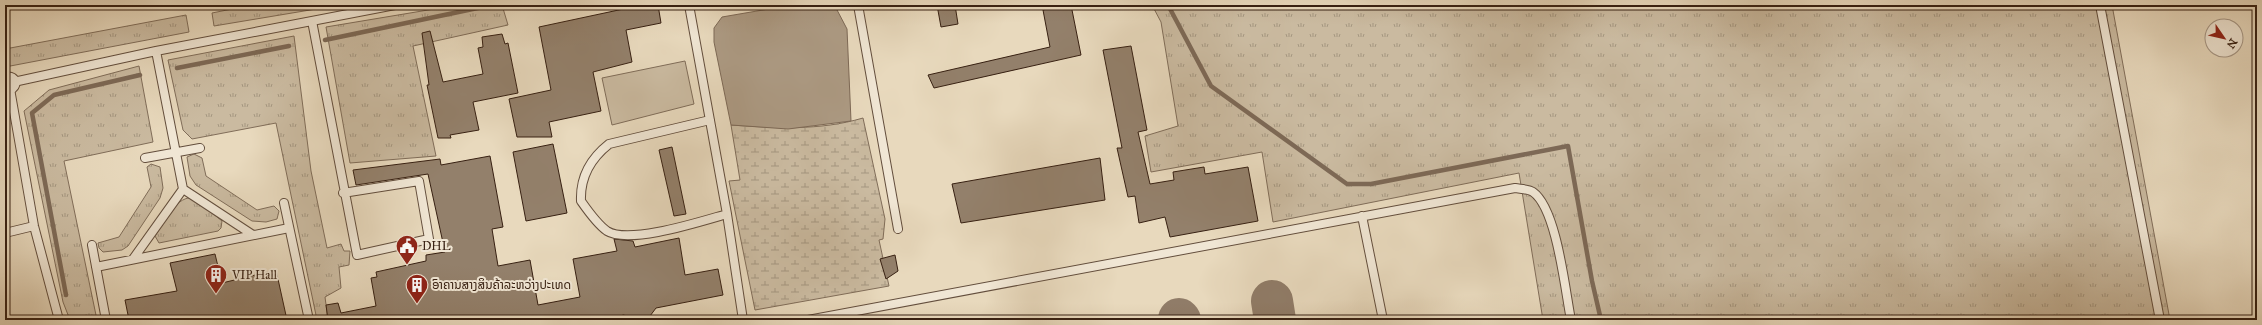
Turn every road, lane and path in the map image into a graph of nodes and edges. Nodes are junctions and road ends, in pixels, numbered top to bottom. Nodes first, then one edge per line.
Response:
1 (395, 5) edge
2 (689, 5) edge
3 (858, 5) edge
4 (2100, 5) edge
5 (312, 21) junction
6 (156, 51) junction
7 (7, 83) edge
8 (710, 120) junction
9 (200, 148) dead end
10 (176, 152) junction
11 (145, 158) dead end
12 (183, 189) junction
13 (343, 192) junction
14 (284, 203) dead end
15 (727, 214) junction
16 (1362, 216) junction
17 (34, 226) junction
18 (289, 228) junction
19 (898, 229) dead end
20 (5, 233) edge
21 (253, 235) junction
22 (92, 245) dead end
23 (133, 259) junction
24 (96, 266) junction
25 (59, 320) edge
26 (106, 320) edge
27 (309, 320) edge
28 (743, 320) edge
29 (808, 320) edge
30 (1383, 320) edge
31 (1571, 320) edge
32 (2160, 320) edge

1 - 5 lane
2 - 8 lane
3 - 19 lane
4 - 32 lane
5 - 6 lane
5 - 13 lane
6 - 7 lane
6 - 10 lane
7 - 17 lane
8 - 15 lane
8 - 15 lane
9 - 10 lane
10 - 11 lane
10 - 12 lane
12 - 21 lane
12 - 23 lane
13 - 13 lane
14 - 18 lane
15 - 28 lane
16 - 29 lane
16 - 30 lane
16 - 31 lane
17 - 20 lane
17 - 25 lane
18 - 21 lane
18 - 27 lane
21 - 23 lane
22 - 24 lane
23 - 24 lane
24 - 26 lane

